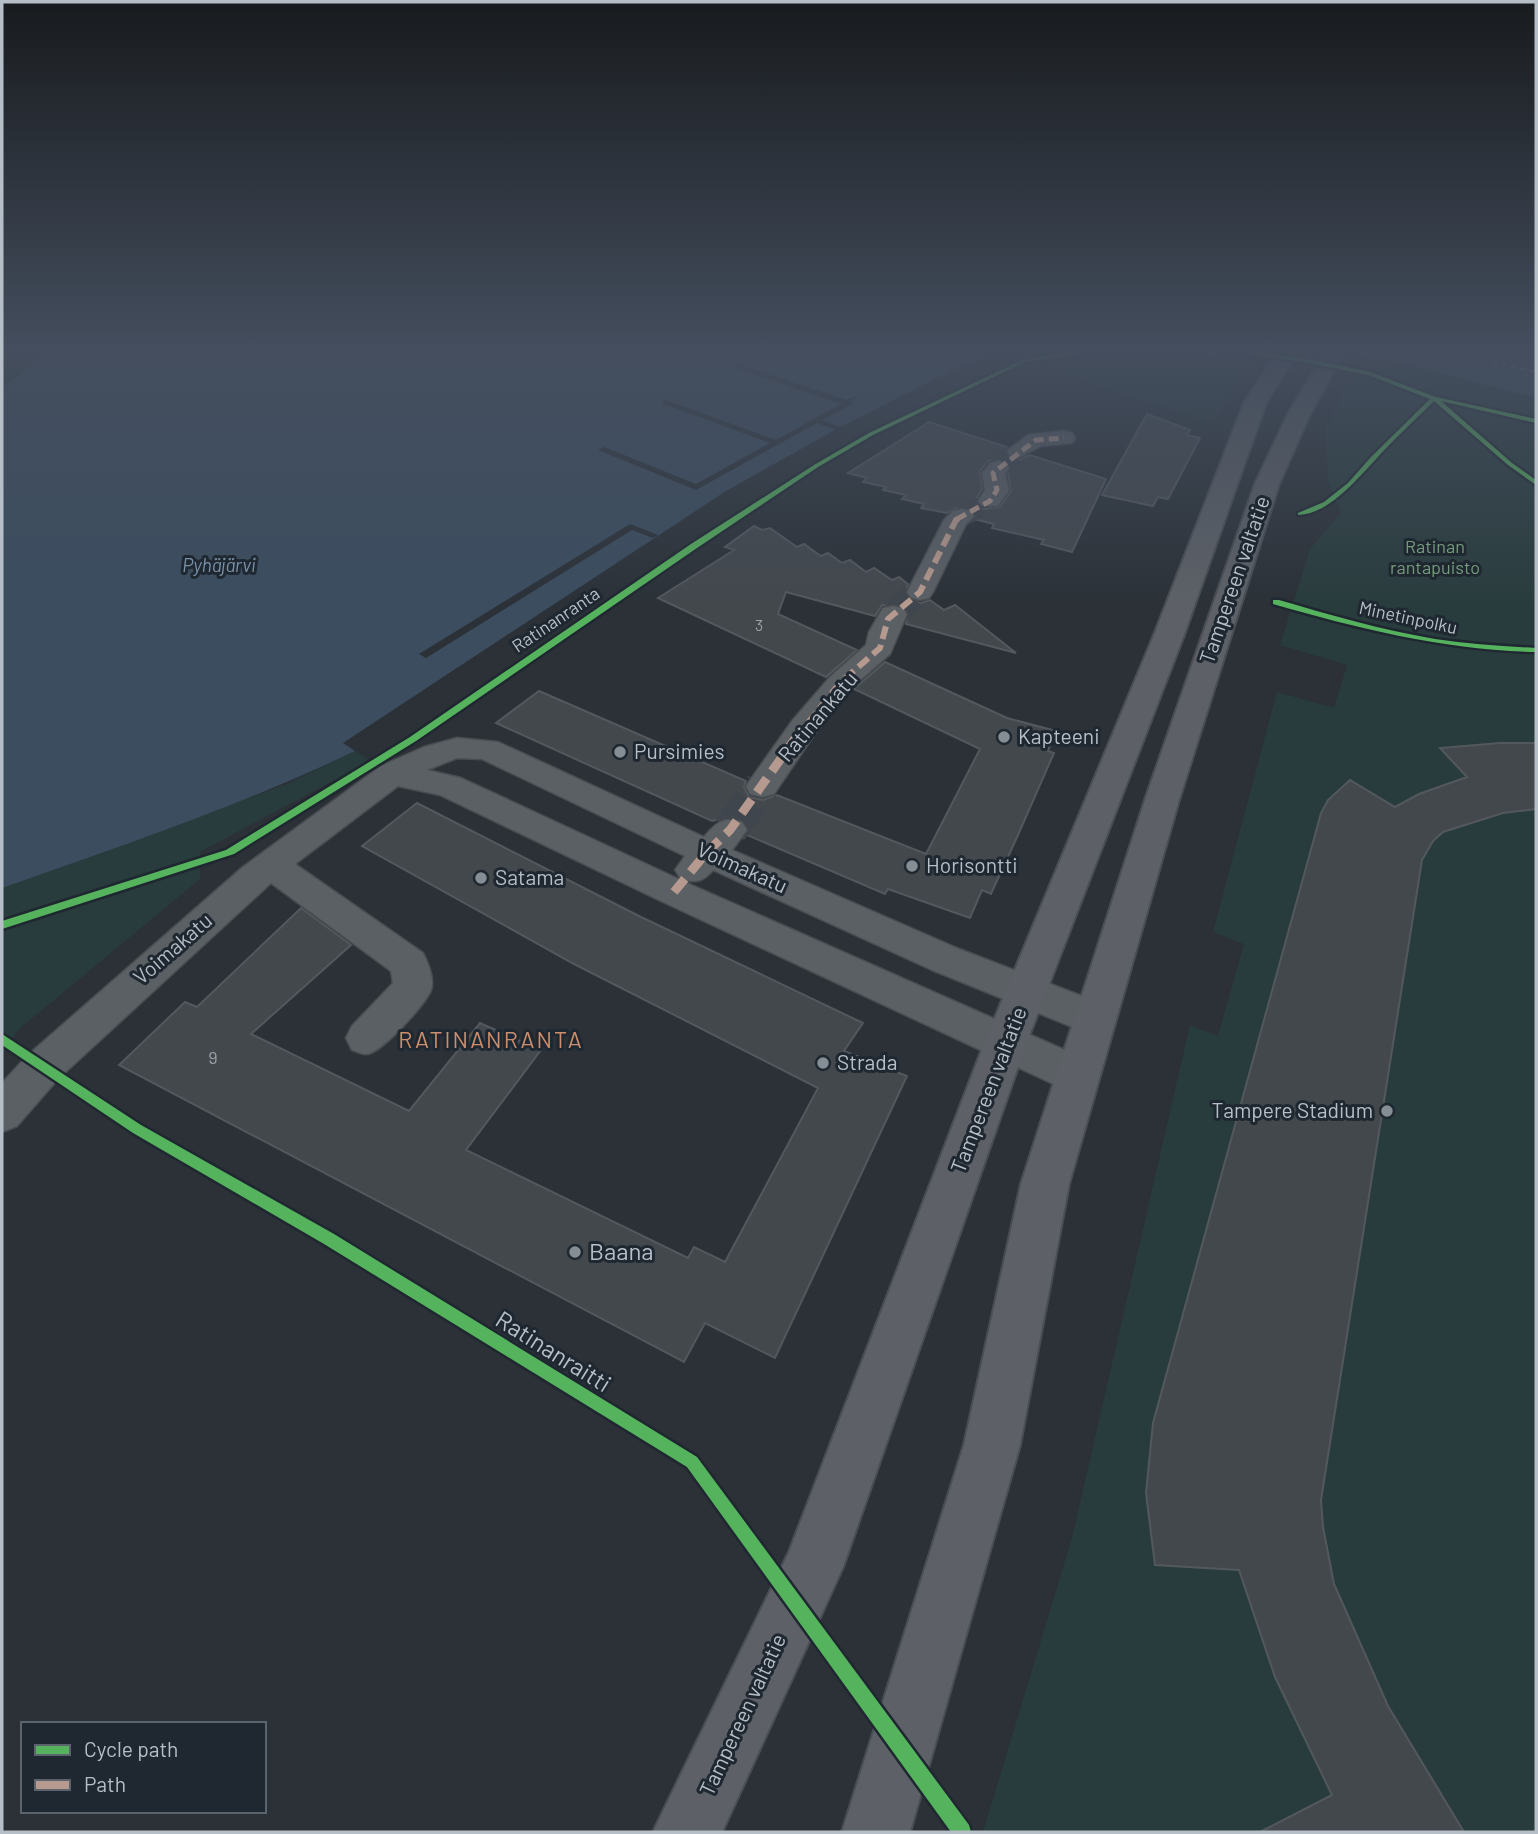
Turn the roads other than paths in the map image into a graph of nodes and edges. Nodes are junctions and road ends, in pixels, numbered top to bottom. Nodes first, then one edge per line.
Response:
1 (1246, 434) edge
2 (1291, 434) edge
3 (1064, 438) dead end
4 (1018, 451) tunnel mouth
5 (998, 468) tunnel mouth
6 (990, 501) dead end
7 (962, 516) tunnel mouth
8 (920, 592) tunnel mouth
9 (893, 614) tunnel mouth
10 (392, 774) junction
11 (762, 786) tunnel mouth
12 (718, 841) junction
13 (271, 865) junction
14 (674, 892) junction
15 (1025, 993) junction
16 (1094, 1018) junction
17 (366, 1038) dead end
18 (1005, 1044) junction
19 (1077, 1075) junction
20 (2, 1113) edge
21 (687, 1832) edge
22 (876, 1832) edge

1 - 15 main road, Tampereen valtatie
2 - 16 main road, Tampereen valtatie
3 - 4 street
5 - 6 street
7 - 8 street
9 - 11 street, Ratinankatu
10 - 12 street, Voimakatu
10 - 13 street, Voimakatu
10 - 14 street
12 - 14 street
12 - 15 street, Voimakatu
13 - 17 street
13 - 20 street, Voimakatu
14 - 18 street
15 - 16 street, Voimakatu
15 - 18 main road, Tampereen valtatie
16 - 19 main road, Tampereen valtatie
18 - 19 street
18 - 21 main road, Tampereen valtatie
19 - 22 main road, Tampereen valtatie

